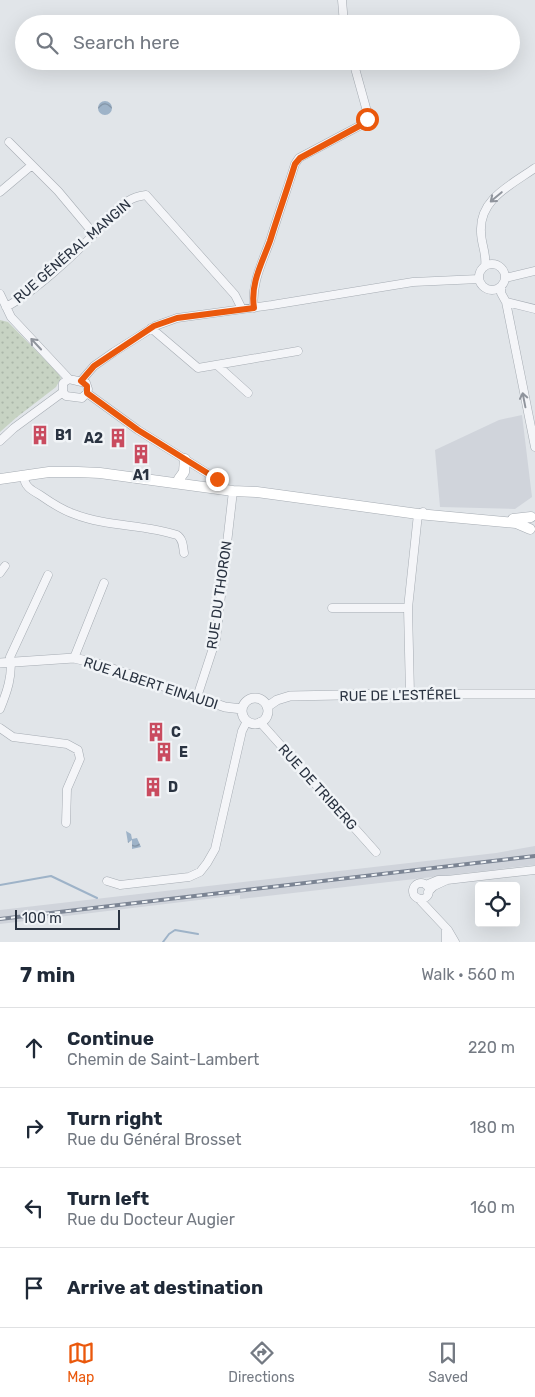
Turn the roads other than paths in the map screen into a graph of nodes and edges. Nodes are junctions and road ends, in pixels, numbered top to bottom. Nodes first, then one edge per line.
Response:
1 (342, 0) edge
2 (343, 15) edge
3 (356, 70) edge
4 (9, 142) dead end
5 (32, 165) junction
6 (535, 168) edge
7 (0, 192) edge
8 (94, 234) junction
9 (485, 266) junction
10 (535, 271) edge
11 (505, 278) junction
12 (479, 279) junction
13 (501, 287) junction
14 (0, 294) edge
15 (506, 302) junction
16 (6, 307) junction
17 (254, 308) junction
18 (242, 309) junction
19 (535, 309) edge
20 (151, 328) junction
21 (298, 351) dead end
22 (217, 365) junction
23 (69, 379) junction
24 (81, 381) junction
25 (63, 392) junction
26 (87, 393) junction
27 (248, 393) dead end
28 (0, 441) edge
29 (535, 447) edge
30 (185, 459) junction
31 (0, 474) edge
32 (24, 476) junction
33 (0, 479) edge
34 (179, 479) junction
35 (228, 488) junction
36 (448, 511) junction
37 (418, 514) junction
38 (533, 515) edge
39 (533, 532) edge
40 (184, 553) dead end
41 (5, 566) dead end
42 (0, 573) edge
43 (48, 575) dead end
44 (104, 583) dead end
45 (332, 608) dead end
46 (408, 608) junction
47 (74, 658) junction
48 (11, 662) junction
49 (0, 663) edge
50 (410, 694) junction
51 (535, 694) edge
52 (197, 697) junction
53 (267, 707) junction
54 (0, 709) edge
55 (242, 709) junction
56 (247, 720) junction
57 (260, 722) junction
58 (0, 728) edge
59 (66, 823) dead end
60 (376, 852) dead end
61 (535, 870) edge
62 (107, 881) dead end
63 (427, 891) junction
64 (418, 898) junction
65 (429, 910) junction
66 (446, 928) junction
67 (446, 942) edge
68 (455, 942) edge

1 - 2 street
3 - 17 street
4 - 5 street
5 - 7 street
5 - 8 street
6 -> 9 street
8 - 16 street, RUE GÉNÉRAL MANGIN
8 - 18 street, RUE GÉNÉRAL MANGIN
9 - 11 street
9 - 12 street
10 - 11 street
11 - 13 street
12 - 13 street
12 - 17 street
13 - 15 street
14 - 16 street
15 - 19 street
29 -> 15 street
23 -> 16 street, RUE GÉNÉRAL MANGIN
17 - 18 street
18 - 20 street
20 - 22 street
20 - 24 street
21 - 22 street
22 - 27 street
23 - 24 street
23 - 25 street
24 - 26 street
25 - 26 street
25 - 28 street
26 - 30 street
30 - 34 main road
30 - 35 street
31 - 34 main road
32 - 33 main road
32 - 35 main road
32 - 40 street
34 - 35 main road
35 - 36 main road
35 - 37 main road
35 - 52 street, RUE DU THORON
36 - 37 street
36 - 38 main road
37 - 39 main road
37 - 46 street
38 - 39 main road
41 - 42 street
43 - 48 street
44 - 47 street
45 - 46 street
46 - 50 street
47 - 48 street, RUE ALBERT EINAUDI
47 - 52 street, RUE ALBERT EINAUDI
48 - 49 street, RUE ALBERT EINAUDI
48 - 54 street
50 - 51 street, RUE DE L'ESTÉREL
50 - 53 street, RUE DE L'ESTÉREL
52 - 55 street, RUE ALBERT EINAUDI
53 - 55 street
53 - 57 street
55 - 56 street
56 - 57 street
56 - 62 street
57 - 60 street, RUE DE TRIBERG
58 - 59 street
61 - 63 street
63 - 64 street
63 - 64 street
63 - 65 street
64 - 65 street
65 - 66 street
66 - 67 street
66 - 68 street

